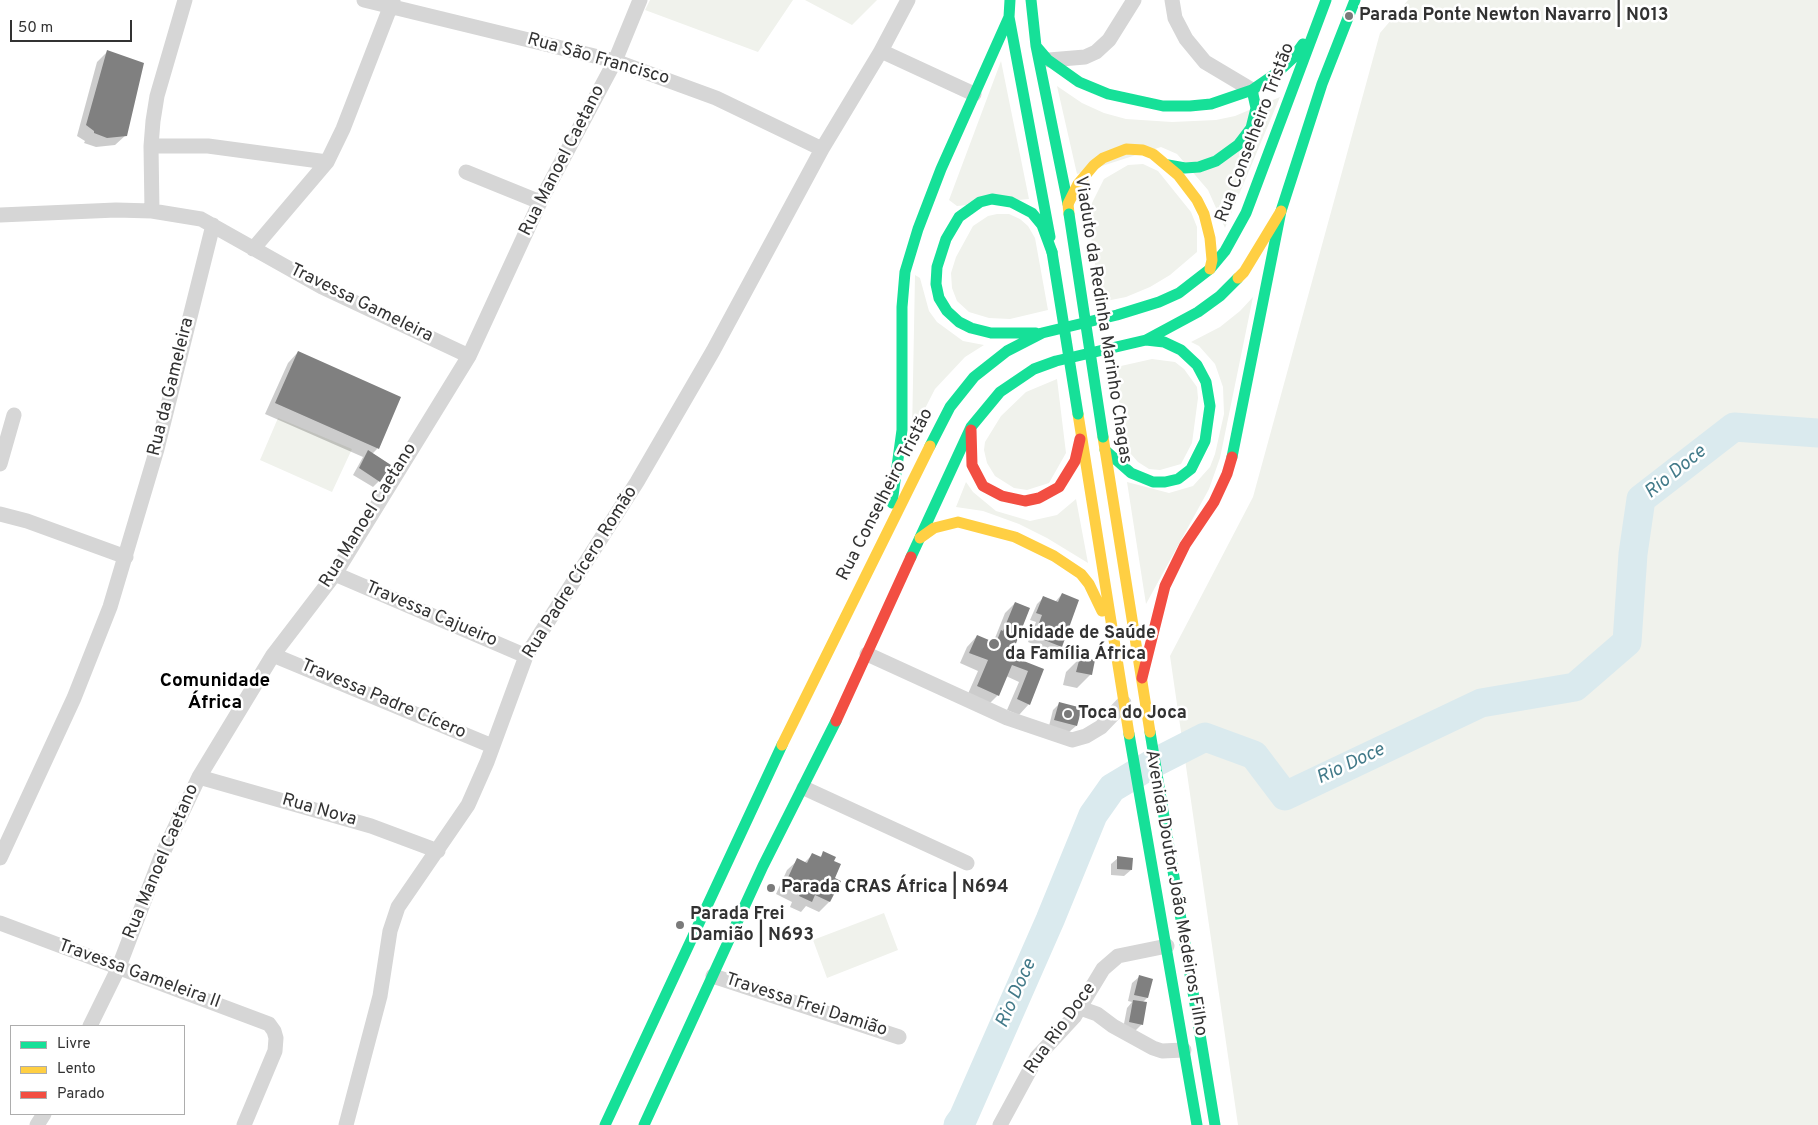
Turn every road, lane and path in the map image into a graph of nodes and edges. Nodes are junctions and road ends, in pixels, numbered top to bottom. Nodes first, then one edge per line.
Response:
1 (184, 0) edge
2 (364, 0) edge
3 (640, 0) edge
4 (908, 0) edge
5 (1010, 0) edge
6 (1031, 0) edge
7 (1134, 0) edge
8 (1172, 0) edge
9 (1326, 0) edge
10 (1355, 0) edge
11 (392, 3) edge
12 (1320, 14) junction
13 (1009, 22) junction
14 (1036, 46) junction
15 (881, 51) junction
16 (1048, 60) junction
17 (614, 61) junction
18 (1252, 90) junction
19 (974, 94) junction
20 (151, 146) junction
21 (822, 149) junction
22 (327, 162) junction
23 (1168, 165) junction
24 (466, 172) dead end
25 (540, 202) junction
26 (1068, 209) junction
27 (152, 211) junction
28 (1280, 211) junction
29 (0, 216) edge
30 (213, 225) junction
31 (254, 249) junction
32 (1052, 250) junction
33 (1210, 269) junction
34 (1042, 333) junction
35 (1146, 340) junction
36 (469, 356) junction
37 (14, 415) dead end
38 (971, 427) junction
39 (1081, 435) junction
40 (1105, 450) junction
41 (0, 464) edge
42 (0, 514) edge
43 (888, 527) junction
44 (920, 538) junction
45 (126, 557) junction
46 (335, 574) junction
47 (1128, 600) joint
48 (867, 654) junction
49 (274, 655) junction
50 (526, 656) junction
51 (1120, 676) junction
52 (1142, 678) junction
53 (1125, 709) junction
54 (492, 746) junction
55 (199, 777) junction
56 (804, 788) junction
57 (438, 851) junction
58 (0, 858) edge
59 (967, 863) dead end
60 (0, 923) edge
61 (1167, 946) junction
62 (118, 969) junction
63 (713, 976) junction
64 (1080, 1008) junction
65 (90, 1025) edge
66 (899, 1037) dead end
67 (1184, 1050) junction
68 (244, 1125) edge
69 (346, 1125) edge
70 (605, 1125) edge
71 (644, 1125) edge
72 (1000, 1125) edge
73 (1197, 1125) edge
74 (1215, 1125) edge

1 - 20 street
2 - 11 street, Rua São Francisco
3 - 17 street, Rua Manoel Caetano
4 - 15 street, Rua Padre Cícero Romão
5 - 13 main road
6 - 14 main road
7 - 16 street
8 - 18 street
9 - 12 main road
10 - 28 main road
11 - 17 street, Rua São Francisco
11 - 22 street
12 - 18 main road
12 - 33 main road, Rua Conselheiro Tristão
13 - 19 main road
13 - 32 main road
14 - 16 main road
14 - 26 main road, Viaduto da Redinha Marinho Chagas
15 - 19 street
15 - 21 street, Rua Padre Cícero Romão
16 - 18 main road
17 - 21 street, Rua São Francisco
17 - 25 street, Rua Manoel Caetano
18 - 23 main road
19 - 43 main road
20 - 22 street
20 - 27 street
21 - 50 street, Rua Padre Cícero Romão
22 - 31 street
23 - 26 main road
23 - 33 main road
24 - 25 street
25 - 36 street, Rua Manoel Caetano
26 - 40 main road, Viaduto da Redinha Marinho Chagas, bridge
27 - 29 street
27 - 30 street
28 - 35 main road
28 - 52 main road
30 - 31 street
30 - 45 street, Rua da Gameleira
31 - 36 street, Travessa Gameleira
32 - 34 main road
32 - 39 main road, bridge
33 - 34 main road, Rua Conselheiro Tristão
34 - 43 main road, Rua Conselheiro Tristão
35 - 38 main road
35 - 40 main road
36 - 46 street, Rua Manoel Caetano
37 - 41 street
38 - 39 main road
38 - 44 main road
39 - 51 main road, Avenida Doutor João Medeiros Filho
40 - 47 main road, Viaduto da Redinha Marinho Chagas
42 - 45 street
43 - 70 main road, Rua Conselheiro Tristão
44 - 48 main road
44 - 51 main road
45 - 58 street, Rua da Gameleira
46 - 49 street, Rua Manoel Caetano
46 - 50 street, Travessa Cajueiro
47 - 52 main road, Avenida Doutor João Medeiros Filho
48 - 53 street
48 - 56 main road
49 - 54 street, Travessa Padre Cícero
49 - 55 street, Rua Manoel Caetano
50 - 54 street, Rua Padre Cícero Romão
51 - 53 main road, Avenida Doutor João Medeiros Filho
52 - 74 main road, Avenida Doutor João Medeiros Filho
53 - 61 main road, Avenida Doutor João Medeiros Filho
54 - 57 street, Rua Padre Cícero Romão
55 - 57 street, Rua Nova
55 - 62 street, Rua Manoel Caetano
56 - 59 street
56 - 63 main road
57 - 69 street, Rua Padre Cícero Romão
60 - 62 street, Travessa Gameleira II
61 - 64 street, Rua Rio Doce
61 - 67 main road, Avenida Doutor João Medeiros Filho
62 - 65 street, Rua Manoel Caetano
62 - 68 street, Travessa Gameleira II
63 - 66 street, Travessa Frei Damião
63 - 71 main road
64 - 67 street
64 - 72 street, Rua Rio Doce
67 - 73 main road, Avenida Doutor João Medeiros Filho

